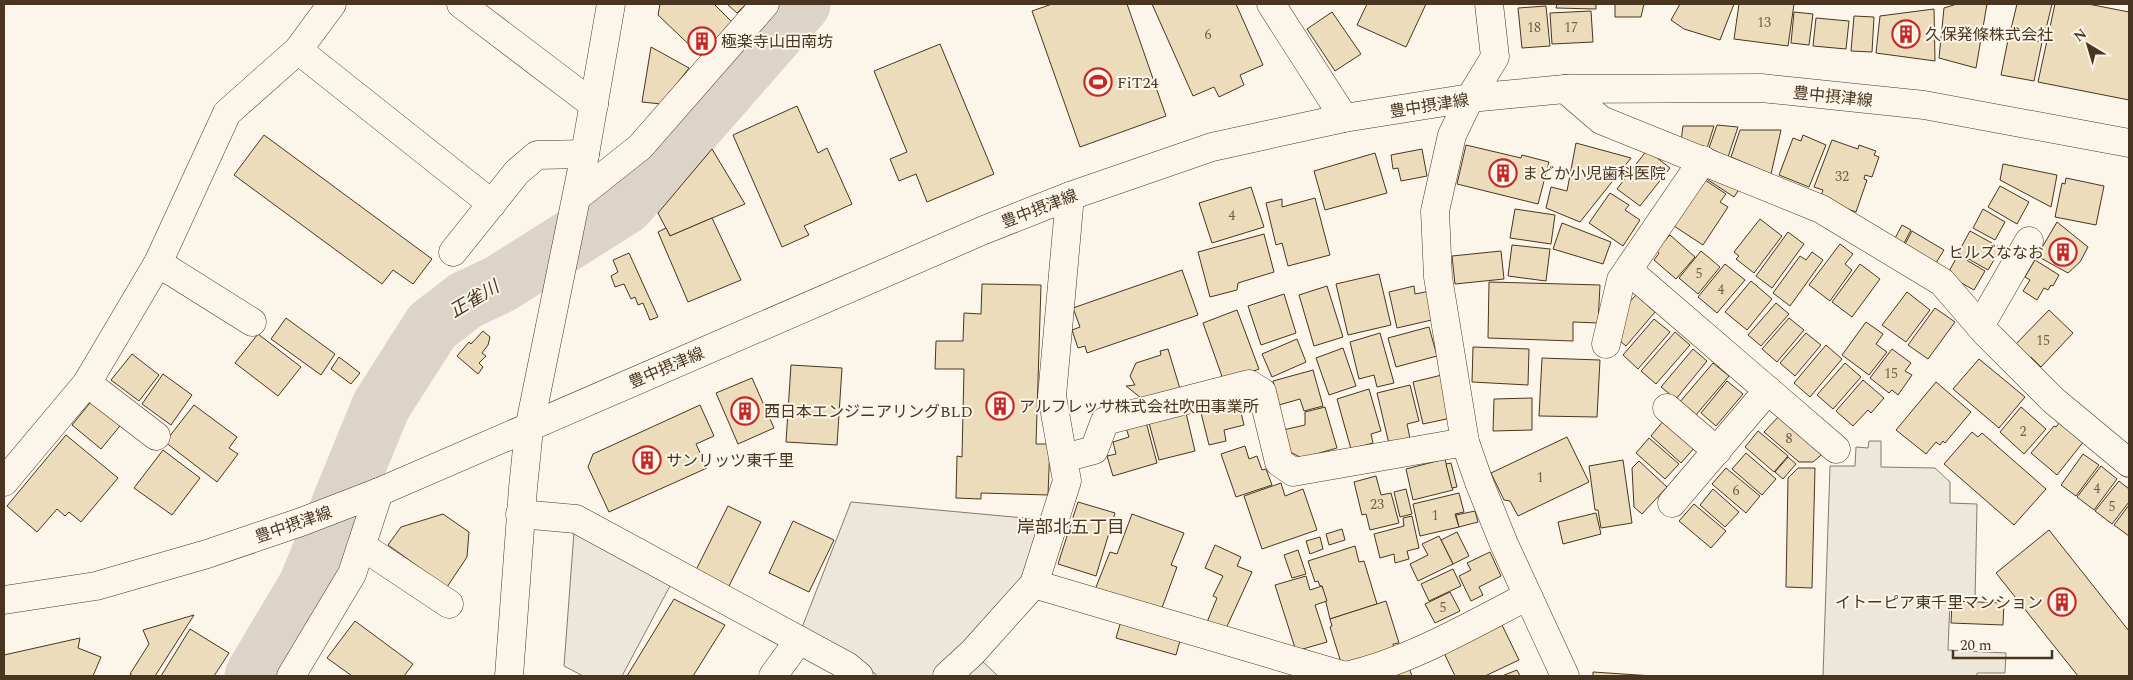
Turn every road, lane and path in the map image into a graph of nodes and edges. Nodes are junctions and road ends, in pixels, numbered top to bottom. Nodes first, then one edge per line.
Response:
1 (332, 4) edge
2 (461, 4) edge
3 (611, 4) edge
4 (765, 4) edge
5 (1271, 4) edge
6 (1489, 4) edge
7 (298, 50) junction
8 (1565, 90) junction
9 (1470, 98) junction
10 (594, 105) junction
11 (1344, 118) junction
12 (2129, 143) edge
13 (585, 154) junction
14 (1703, 160) junction
15 (1070, 196) junction
16 (576, 197) junction
17 (492, 204) junction
18 (2028, 241) dead end
19 (453, 252) dead end
20 (158, 263) junction
21 (1628, 270) junction
22 (252, 322) dead end
23 (1980, 326) junction
24 (1606, 344) dead end
25 (87, 382) junction
26 (1768, 390) junction
27 (1667, 408) dead end
28 (529, 428) junction
29 (156, 436) dead end
30 (1465, 442) junction
31 (1836, 449) dead end
32 (1717, 451) junction
33 (1064, 458) junction
34 (2129, 463) edge
35 (4, 482) edge
36 (374, 495) junction
37 (1672, 503) dead end
38 (520, 514) junction
39 (362, 546) junction
40 (1034, 584) junction
41 (1528, 596) junction
42 (4, 600) edge
43 (449, 604) dead end
44 (799, 640) junction
45 (291, 676) edge
46 (509, 676) edge
47 (773, 676) edge
48 (859, 676) edge
49 (947, 676) edge
50 (1346, 676) edge
51 (1565, 676) edge

1 - 7 street
2 - 10 street
3 - 10 street
4 - 16 street
5 - 11 street
6 - 9 street
7 - 17 street
7 - 20 street
8 - 9 street, 豊中摂津線
8 - 12 street, 豊中摂津線
8 - 14 street
9 - 11 street, 豊中摂津線
9 - 30 street
10 - 13 street
11 - 15 street, 豊中摂津線
13 - 16 street
13 - 17 street
14 - 21 street
14 - 23 street
15 - 28 street, 豊中摂津線
15 - 33 street
16 - 28 street
17 - 19 street
18 - 23 street
20 - 22 street
20 - 25 street
21 - 24 street
21 - 26 street
23 - 34 street
25 - 29 street
25 - 35 street
26 - 31 street
26 - 32 street
27 - 32 street
28 - 36 street, 豊中摂津線
28 - 38 street
30 - 33 street
30 - 41 street
32 - 37 street
33 - 40 street
36 - 39 street
36 - 42 street, 豊中摂津線
38 - 44 street
38 - 46 street
39 - 43 street
39 - 45 street
40 - 49 street
40 - 50 street
41 - 50 street
41 - 51 street
44 - 47 street
44 - 48 street

